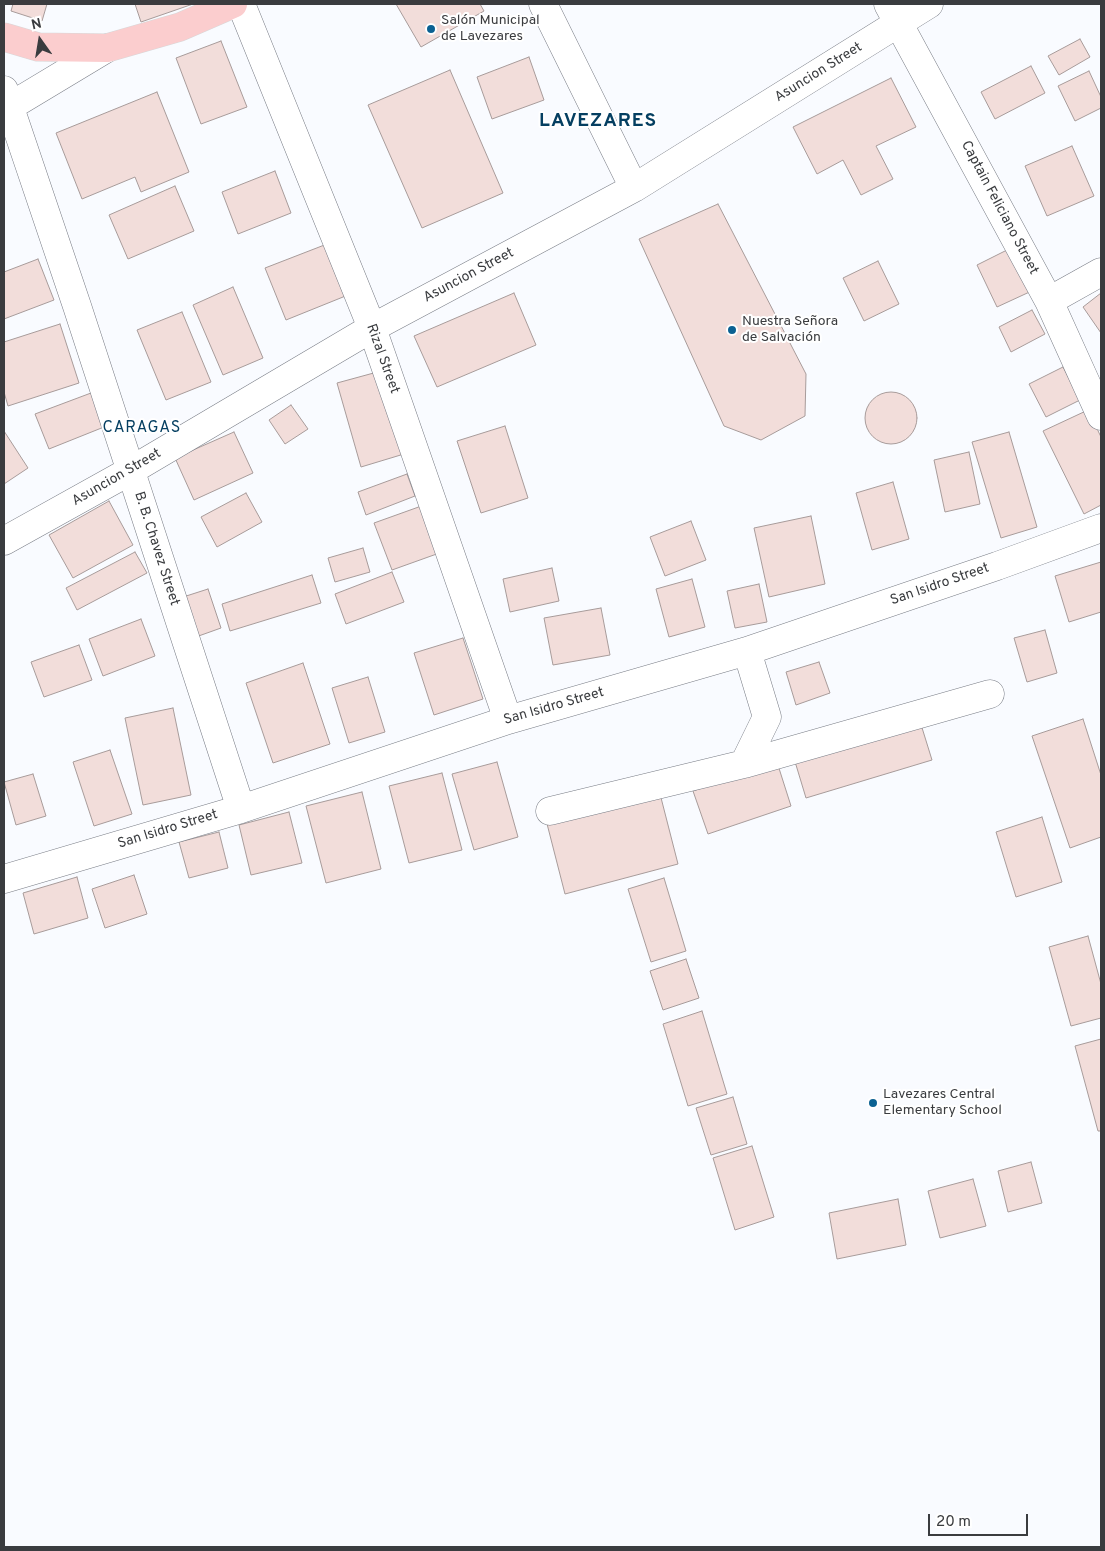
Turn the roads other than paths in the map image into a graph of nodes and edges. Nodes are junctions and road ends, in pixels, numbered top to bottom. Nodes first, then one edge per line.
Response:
1 (233, 4) edge
2 (241, 4) edge
3 (543, 4) edge
4 (929, 4) edge
5 (893, 14) edge
6 (4, 37) edge
7 (107, 48) junction
8 (6, 102) edge
9 (634, 188) junction
10 (1101, 272) edge
11 (1049, 301) junction
12 (372, 328) junction
13 (1101, 416) edge
14 (130, 471) junction
15 (1101, 528) edge
16 (4, 542) edge
17 (748, 651) junction
18 (990, 694) dead end
19 (508, 720) junction
20 (744, 764) junction
21 (241, 809) junction
22 (550, 811) dead end
23 (4, 879) edge

1 - 7 main road
2 - 12 street, Rizal Street
3 - 9 street
4 - 5 street, Asuncion Street
5 - 9 street, Asuncion Street
5 - 11 street, Captain Feliciano Street
6 - 7 main road
7 - 8 street
8 - 14 street, B. B. Chavez Street
9 - 12 street, Asuncion Street
10 - 11 street
11 - 13 street, Captain Feliciano Street
12 - 14 street, Asuncion Street
12 - 19 street, Rizal Street
14 - 16 street, Asuncion Street
14 - 21 street, B. B. Chavez Street
15 - 17 street, San Isidro Street
17 - 19 street, San Isidro Street
17 - 20 street
18 - 20 street
19 - 21 street, San Isidro Street
20 - 22 street
21 - 23 street, San Isidro Street

